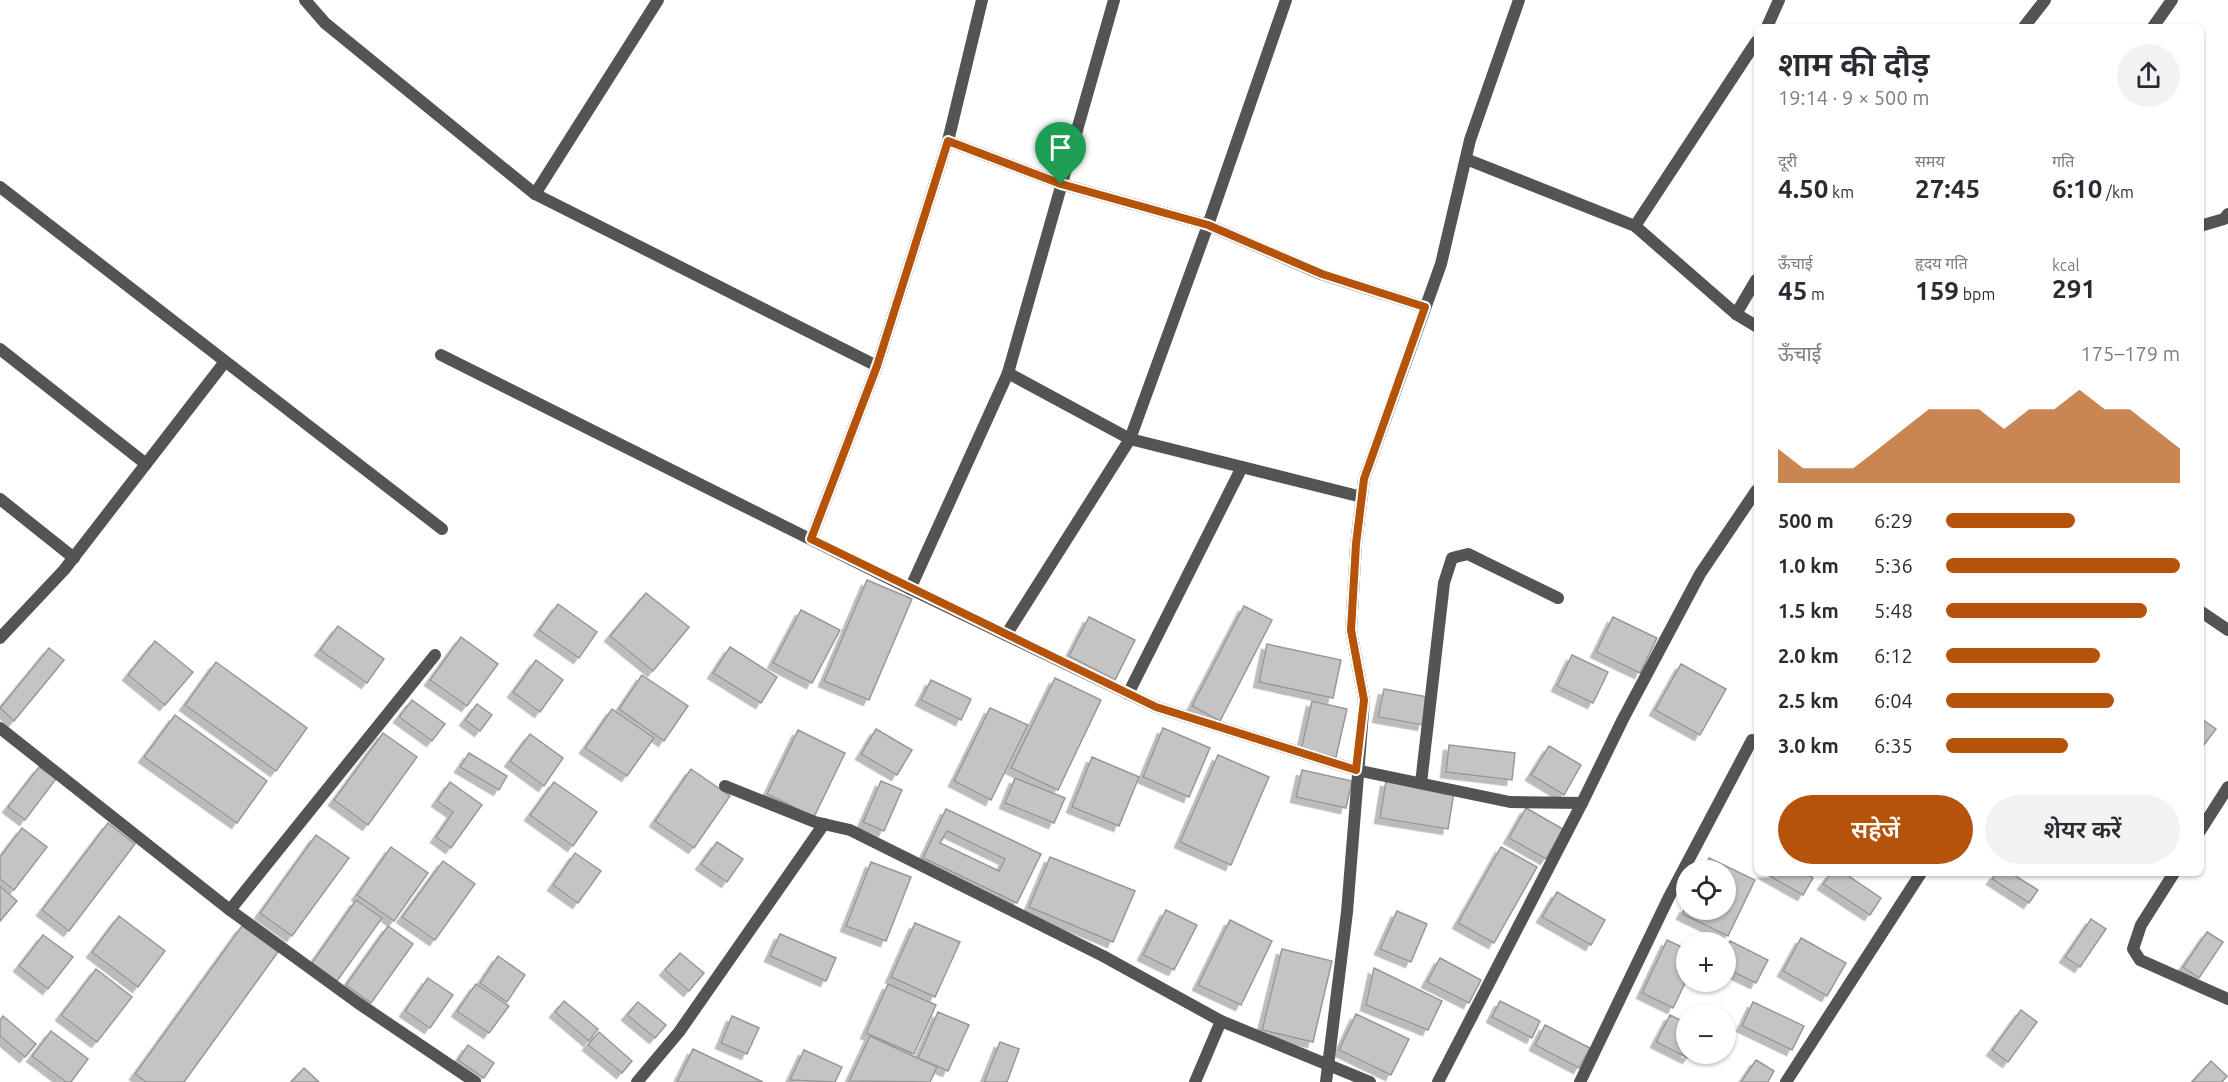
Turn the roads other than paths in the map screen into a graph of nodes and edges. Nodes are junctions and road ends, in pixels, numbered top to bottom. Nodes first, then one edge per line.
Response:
1 (305, 0) edge
2 (658, 0) edge
3 (982, 0) edge
4 (1114, 0) edge
5 (1286, 0) edge
6 (1519, 0) edge
7 (1779, 0) edge
8 (2045, 0) edge
9 (2172, 0) edge
10 (1768, 24) edge
11 (2026, 24) edge
12 (2155, 24) edge
13 (1754, 45) edge
14 (948, 141) junction
15 (1466, 159) junction
16 (1061, 184) junction
17 (0, 187) edge
18 (535, 194) junction
19 (2228, 214) edge
20 (1208, 225) junction
21 (2204, 225) edge
22 (1635, 226) junction
23 (1754, 283) edge
24 (1425, 307) junction
25 (1736, 314) junction
26 (1754, 325) edge
27 (0, 349) edge
28 (441, 355) dead end
29 (224, 363) junction
30 (877, 366) junction
31 (1008, 373) junction
32 (1130, 439) junction
33 (146, 464) junction
34 (1242, 467) junction
35 (1754, 494) edge
36 (1362, 497) junction
37 (0, 499) edge
38 (442, 529) dead end
39 (811, 539) junction
40 (74, 558) junction
41 (910, 589) junction
42 (1558, 598) dead end
43 (2204, 614) edge
44 (2228, 630) edge
45 (1006, 635) junction
46 (0, 638) edge
47 (435, 655) dead end
48 (1128, 694) junction
49 (0, 728) edge
50 (1752, 740) dead end
51 (1356, 770) junction
52 (1421, 783) junction
53 (725, 786) dead end
54 (2228, 787) edge
55 (1582, 803) junction
56 (824, 824) junction
57 (2204, 825) edge
58 (1919, 876) edge
59 (2172, 876) edge
60 (230, 910) junction
61 (2228, 999) edge
62 (1221, 1021) junction
63 (1329, 1066) junction
64 (475, 1082) edge
65 (637, 1082) edge
66 (1195, 1082) edge
67 (1326, 1082) edge
68 (1370, 1082) edge
69 (1438, 1082) edge
70 (1580, 1082) edge
71 (1786, 1082) edge

1 - 18 street
2 - 18 street
3 - 14 street
4 - 16 street
5 - 20 street
6 - 15 street
7 - 10 street
8 - 11 street
9 - 12 street
13 - 22 street
14 - 16 street
14 - 30 street
15 - 22 street
15 - 24 street
16 - 20 street
16 - 31 street
17 - 29 street
18 - 30 street
19 - 21 street
20 - 24 street
20 - 32 street
22 - 25 street
23 - 25 street
24 - 36 street
25 - 26 street
27 - 33 street
28 - 39 street
29 - 33 street
29 - 38 street
30 - 39 street
31 - 32 street
31 - 41 street
32 - 34 street
32 - 45 street
33 - 40 street
34 - 36 street
34 - 48 street
35 - 55 street
36 - 51 street
37 - 40 street
39 - 41 street
40 - 46 street
41 - 45 street
42 - 52 street
43 - 44 street
45 - 48 street
47 - 60 street
48 - 51 street
49 - 60 street
50 - 70 street
51 - 52 street
51 - 63 street
52 - 55 street
53 - 56 street
54 - 57 street
55 - 69 street
56 - 62 street
56 - 65 street
58 - 71 street
59 - 61 street
60 - 64 street
62 - 63 street
62 - 66 street
63 - 67 street
63 - 68 street

